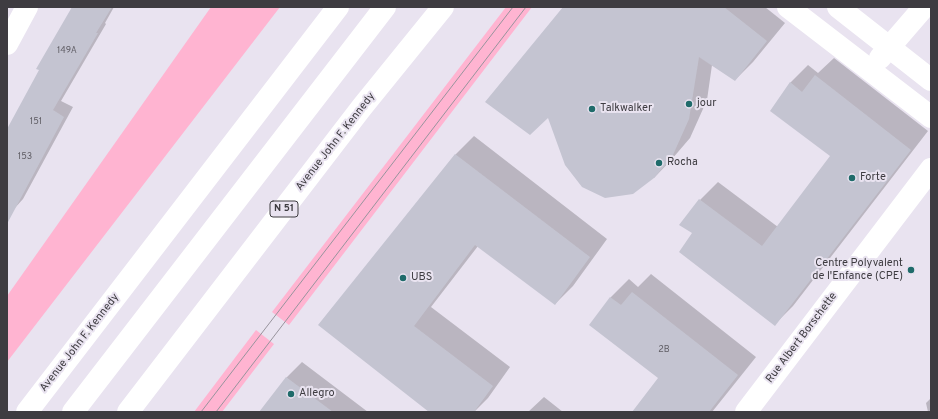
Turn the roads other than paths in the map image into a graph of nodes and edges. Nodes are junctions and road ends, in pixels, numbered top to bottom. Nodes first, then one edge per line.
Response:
1 (27, 7) edge
2 (338, 7) edge
3 (385, 7) edge
4 (443, 7) edge
5 (788, 7) edge
6 (838, 7) edge
7 (924, 7) edge
8 (7, 44) edge
9 (889, 47) junction
10 (870, 70) junction
11 (931, 80) edge
12 (931, 117) edge
13 (931, 169) edge
14 (27, 412) edge
15 (73, 412) edge
16 (128, 412) edge
17 (746, 412) edge

1 - 8 street
2 - 14 street, Avenue John F. Kennedy
3 - 15 street
4 - 16 street, Avenue John F. Kennedy / N 51
5 - 10 street
6 - 9 street
7 - 9 street
9 - 10 street
9 - 11 street
10 - 12 street
13 - 17 street, Rue Albert Borschette

